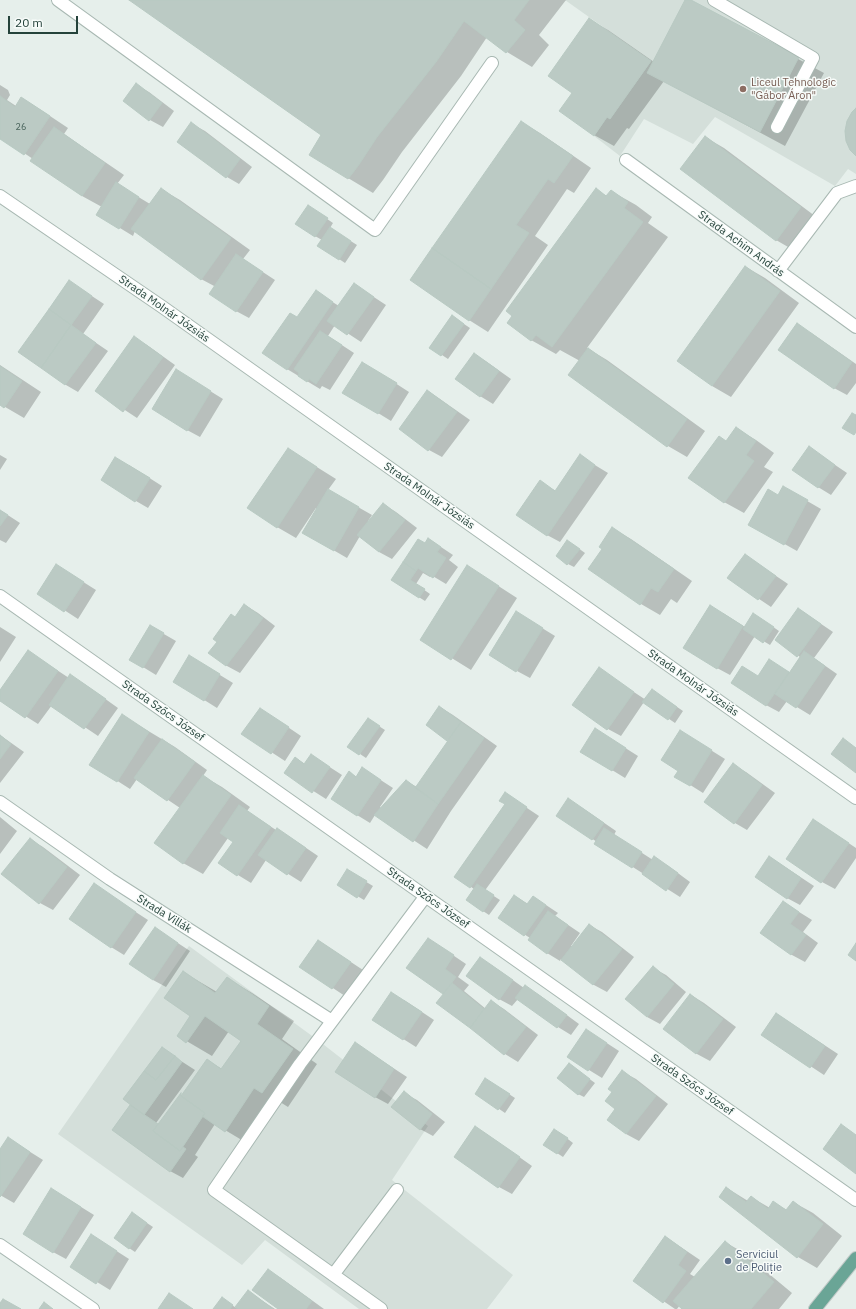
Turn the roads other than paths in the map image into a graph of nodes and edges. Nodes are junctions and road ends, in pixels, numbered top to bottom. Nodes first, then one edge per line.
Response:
1 (58, 0) edge
2 (714, 0) edge
3 (492, 63) dead end
4 (777, 127) dead end
5 (626, 160) dead end
6 (856, 186) edge
7 (0, 196) edge
8 (778, 271) junction
9 (856, 327) edge
10 (0, 596) edge
11 (856, 798) edge
12 (0, 802) edge
13 (425, 897) junction
14 (332, 1021) junction
15 (397, 1190) dead end
16 (856, 1200) edge
17 (0, 1245) edge
18 (856, 1258) edge
19 (333, 1274) junction
20 (92, 1309) edge
21 (381, 1309) edge
22 (815, 1309) edge

1 - 3 street
2 - 4 street
5 - 8 street, Strada Achim András
6 - 8 street
7 - 11 street, Strada Molnár Józsiás
8 - 9 street, Strada Achim András
10 - 13 street, Strada Szőcs József
12 - 14 street, Strada Villák
13 - 14 street
13 - 16 street, Strada Szőcs József
14 - 19 street
15 - 19 street
17 - 20 street
18 - 22 main road
19 - 21 street

